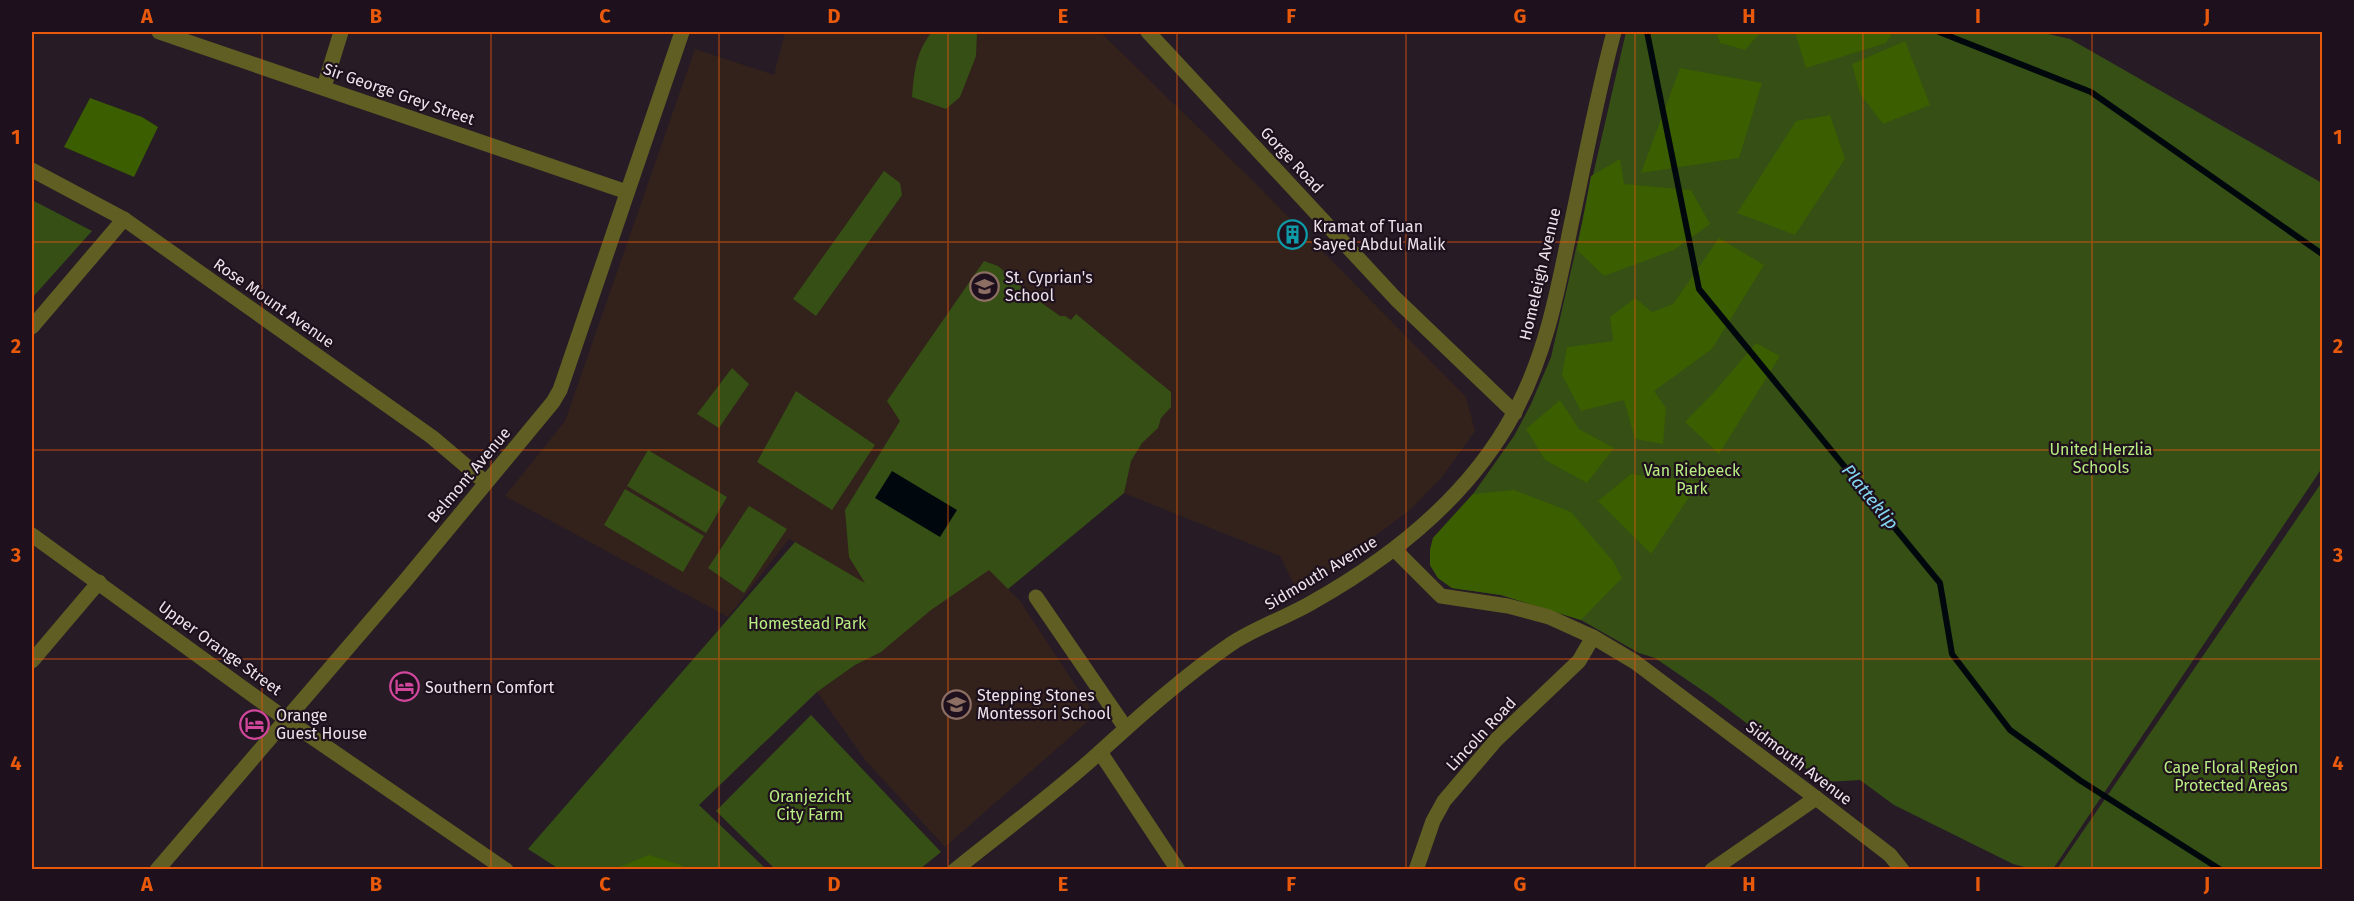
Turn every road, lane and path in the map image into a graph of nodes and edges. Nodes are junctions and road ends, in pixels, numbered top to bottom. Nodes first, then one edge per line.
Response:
1 (159, 32) edge
2 (341, 32) edge
3 (682, 32) edge
4 (1148, 32) edge
5 (1614, 32) edge
6 (324, 87) junction
7 (32, 170) edge
8 (627, 192) junction
9 (124, 219) junction
10 (32, 327) edge
11 (1515, 413) junction
12 (485, 482) junction
13 (32, 535) edge
14 (1395, 550) junction
15 (99, 582) junction
16 (1036, 597) dead end
17 (1593, 637) junction
18 (32, 660) edge
19 (287, 720) junction
20 (1125, 727) junction
21 (1100, 752) junction
22 (1816, 798) junction
23 (157, 870) edge
24 (506, 870) edge
25 (955, 870) edge
26 (1178, 870) edge
27 (1416, 870) edge
28 (1712, 870) edge
29 (1902, 870) edge

1 - 6 street, Sir George Grey Street
2 - 6 street
3 - 8 street, Belmont Avenue
4 - 11 street, Gorge Road
5 - 11 street, Homeleigh Avenue
6 - 8 street, Sir George Grey Street
7 - 9 street, Rose Mount Avenue
8 - 12 street, Belmont Avenue
9 - 10 street
9 - 12 street, Rose Mount Avenue
11 - 14 street, Homeleigh Avenue
12 - 19 street, Belmont Avenue
13 - 15 street, Upper Orange Street
14 - 17 street, Sidmouth Avenue
14 - 20 street, Sidmouth Avenue
15 - 18 street
15 - 19 street, Upper Orange Street
16 - 20 street
17 - 22 street, Sidmouth Avenue
17 - 27 street, Lincoln Road
19 - 23 street, Belmont Avenue
19 - 24 street, Upper Orange Street
20 - 21 street, Sidmouth Avenue
21 - 25 street, Sidmouth Avenue
21 - 26 street
22 - 28 street
22 - 29 street, Sidmouth Avenue

